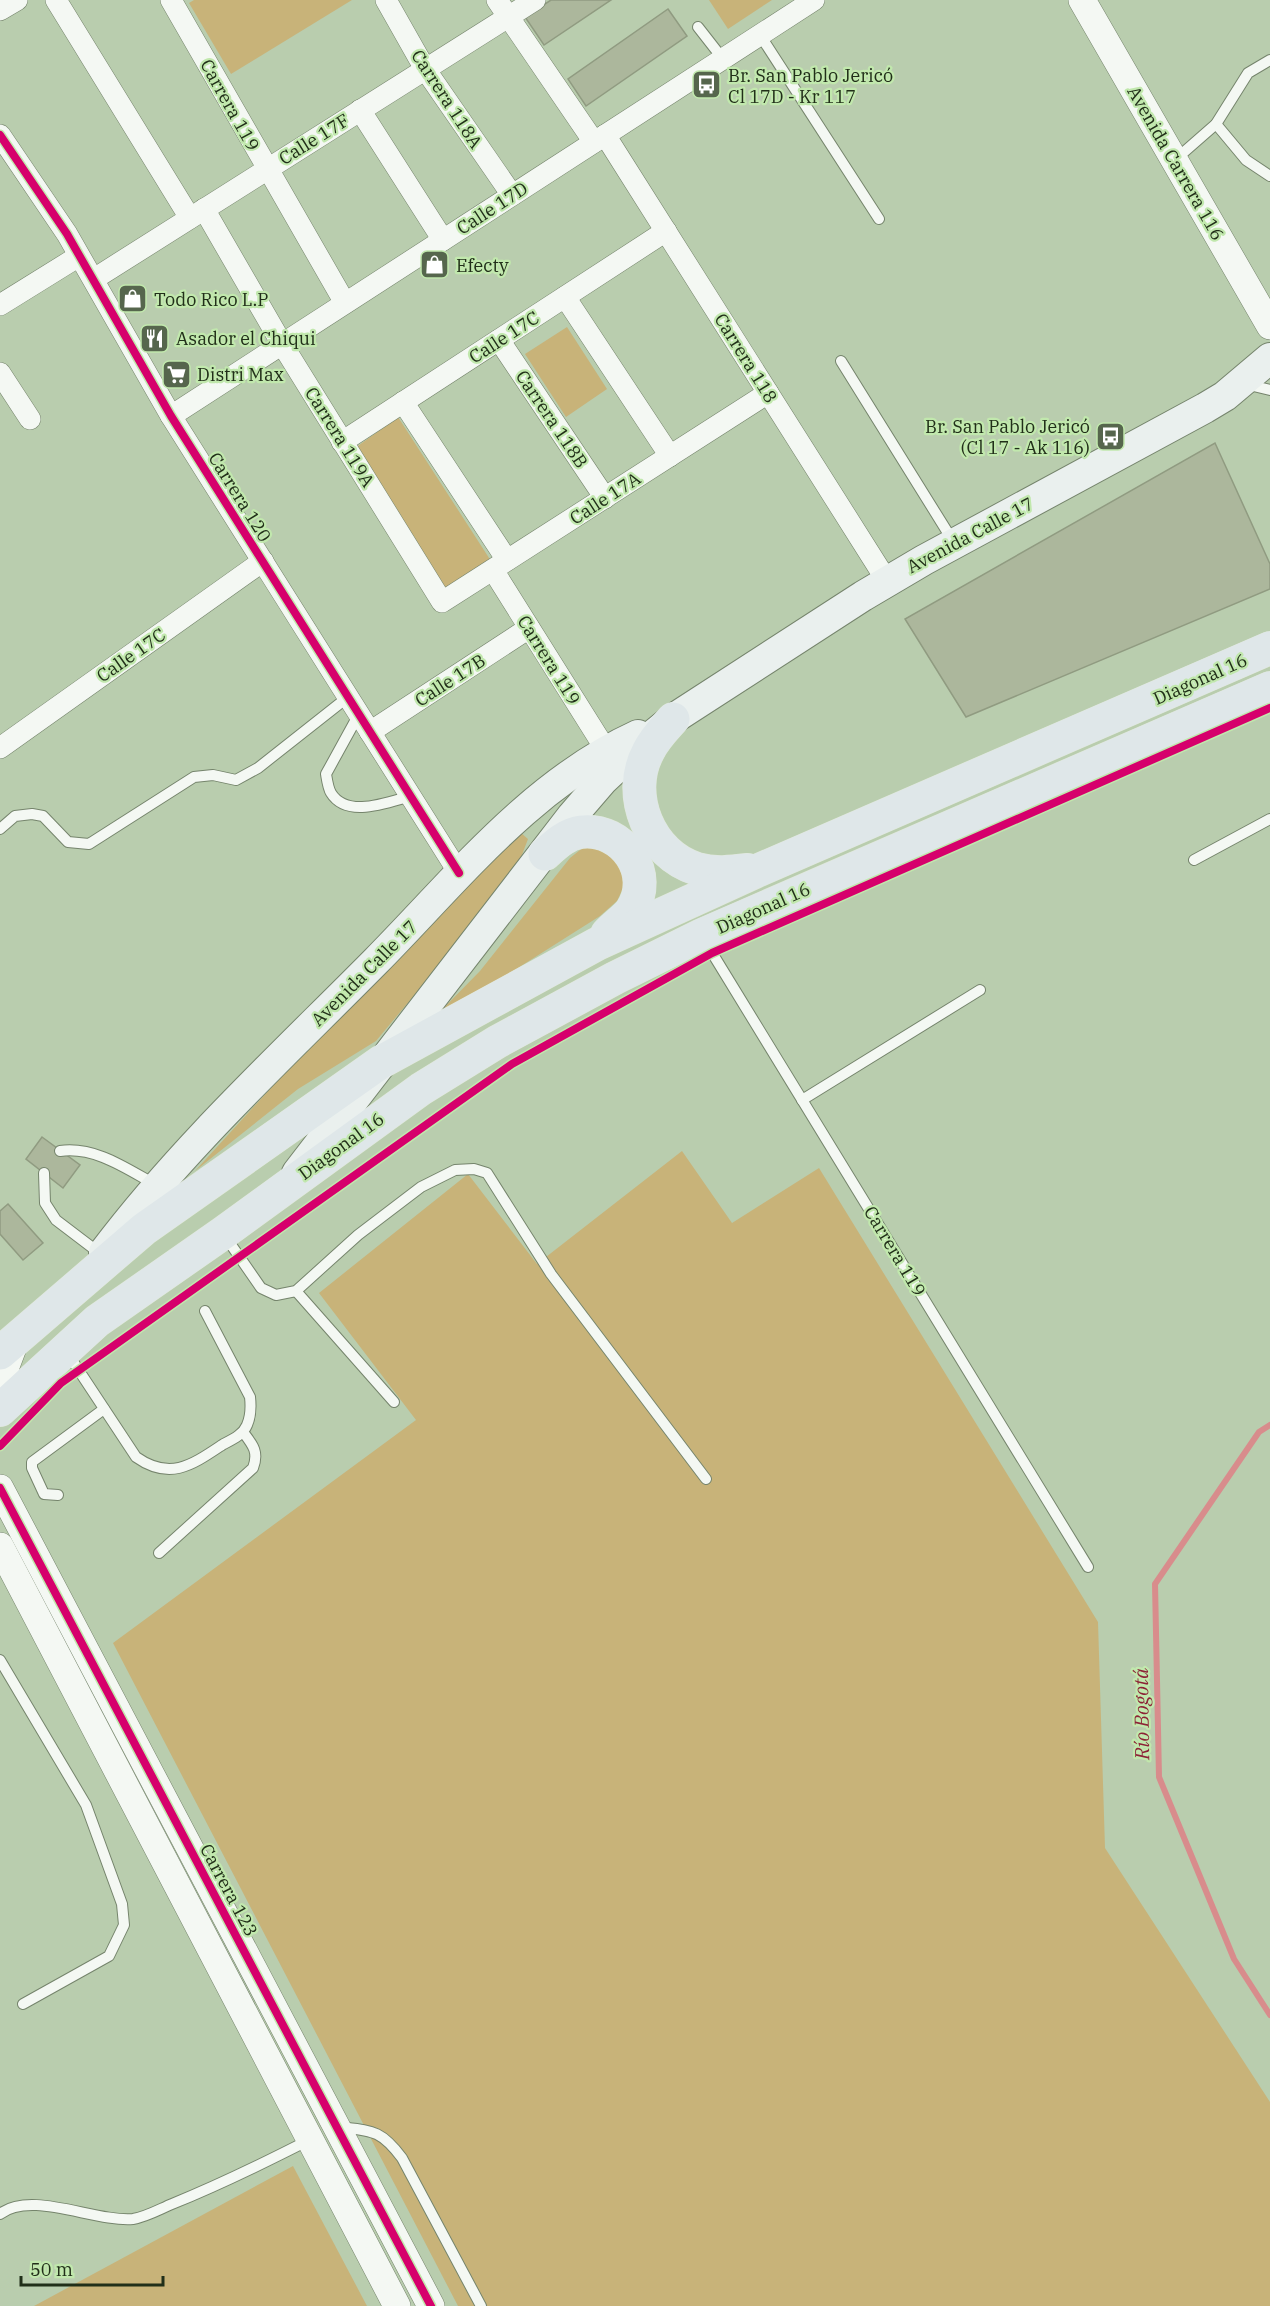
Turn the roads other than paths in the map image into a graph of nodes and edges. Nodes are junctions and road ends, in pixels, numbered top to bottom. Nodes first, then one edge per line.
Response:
1 (17, 0) edge
2 (56, 0) edge
3 (171, 0) edge
4 (386, 0) edge
5 (535, 0) edge
6 (814, 0) edge
7 (1082, 0) edge
8 (502, 9) edge
9 (0, 10) edge
10 (698, 27) dead end
11 (760, 35) junction
12 (723, 59) junction
13 (1270, 60) edge
14 (425, 69) junction
15 (360, 110) junction
16 (1216, 124) junction
17 (0, 135) edge
18 (600, 139) junction
19 (1176, 159) junction
20 (266, 170) junction
21 (1270, 176) edge
22 (512, 195) junction
23 (197, 213) junction
24 (879, 219) dead end
25 (666, 231) junction
26 (443, 240) junction
27 (79, 256) junction
28 (94, 279) junction
29 (565, 297) junction
30 (345, 303) junction
31 (0, 305) edge
32 (1270, 327) edge
33 (499, 340) junction
34 (282, 344) junction
35 (1270, 358) edge
36 (841, 361) dead end
37 (0, 373) edge
38 (1256, 387) edge
39 (768, 393) junction
40 (403, 402) junction
41 (171, 416) junction
42 (30, 419) dead end
43 (342, 442) junction
44 (670, 456) junction
45 (605, 498) junction
46 (955, 544) junction
47 (262, 561) junction
48 (500, 565) junction
49 (887, 581) junction
50 (442, 602) joint
51 (529, 628) junction
52 (1270, 648) edge
53 (1270, 688) edge
54 (353, 705) junction
55 (673, 719) junction
56 (370, 732) junction
57 (0, 748) edge
58 (606, 750) junction
59 (411, 796) junction
60 (1270, 819) edge
61 (514, 820) junction
62 (0, 829) edge
63 (545, 854) junction
64 (1194, 860) dead end
65 (759, 870) junction
66 (459, 873) junction
67 (702, 935) junction
68 (597, 944) junction
69 (980, 990) dead end
70 (381, 1062) junction
71 (802, 1100) junction
72 (60, 1151) dead end
73 (44, 1173) dead end
74 (156, 1186) junction
75 (288, 1186) junction
76 (223, 1233) junction
77 (97, 1263) junction
78 (296, 1291) junction
79 (205, 1311) dead end
80 (8, 1345) edge
81 (65, 1348) junction
82 (0, 1382) edge
83 (394, 1402) dead end
84 (104, 1409) junction
85 (0, 1410) edge
86 (243, 1432) junction
87 (706, 1479) dead end
88 (0, 1488) edge
89 (58, 1495) dead end
90 (0, 1546) edge
91 (159, 1553) dead end
92 (1088, 1567) dead end
93 (0, 1660) edge
94 (23, 2004) dead end
95 (336, 2126) junction
96 (309, 2140) junction
97 (0, 2214) edge
98 (397, 2306) edge
99 (431, 2306) edge
100 (481, 2306) edge

1 - 9 street
2 - 23 street, Carrera 119A
3 - 20 street, Carrera 119
4 - 14 street, Carrera 118A
5 - 8 street, Calle 17F
6 - 11 street, Calle 17D
7 - 19 street, Avenida Carrera 116
8 - 14 street, Calle 17F
8 - 18 street, Carrera 118
10 - 12 lane
11 - 12 street, Calle 17D
11 - 24 lane
12 - 18 street, Calle 17D
13 - 16 lane
14 - 15 street, Calle 17F
14 - 22 street, Carrera 118A
15 - 20 street, Calle 17F
15 - 26 street
16 - 19 lane
16 - 21 lane
17 - 27 street, Carrera 120
18 - 22 street, Calle 17D
18 - 25 street, Carrera 118
19 - 32 street, Avenida Carrera 116
20 - 23 street, Calle 17F
20 - 30 street, Carrera 119
22 - 26 street, Calle 17D
23 - 28 street, Calle 17F
23 - 34 street, Carrera 119A
25 - 29 street, Calle 17C
25 - 39 street, Carrera 118
26 - 30 street, Calle 17D
27 - 28 street, Carrera 120
27 - 31 street
28 - 41 street, Carrera 120
29 - 33 street, Calle 17C
29 - 44 street
30 - 34 street, Calle 17D
33 - 40 street, Calle 17C
33 - 45 street, Carrera 118B
34 - 41 street, Calle 17D
34 - 43 street, Carrera 119A
35 - 38 main road, Avenida Calle 17
36 - 46 lane
37 - 42 street
38 - 46 main road, Avenida Calle 17
39 - 44 street, Calle 17A
39 - 49 street, Carrera 118
40 - 43 street, Calle 17C
40 - 48 street, Carrera 119
41 - 47 street, Carrera 120
43 - 50 street, Carrera 119A
44 - 45 street, Calle 17A
45 - 48 street, Calle 17A
46 - 49 main road, Avenida Calle 17
47 - 54 street, Carrera 120
47 - 57 street, Calle 17C
48 - 50 street, Calle 17A
48 - 51 street, Carrera 119
49 - 55 main road, Avenida Calle 17
51 - 56 street, Calle 17B
51 - 58 street, Carrera 119
52 - 65 main road, Diagonal 16
53 - 67 main road, Diagonal 16
54 - 56 street, Carrera 120
54 - 59 lane
54 - 62 lane
55 - 58 main road, Avenida Calle 17
55 - 63 main road, Avenida Calle 17
55 - 65 main road
56 - 59 street, Carrera 120
58 - 61 main road, Avenida Calle 17
59 - 66 street, Carrera 120
60 - 64 lane
61 - 63 main road
61 - 66 main road, Avenida Calle 17
63 - 68 main road
63 - 70 main road, Avenida Calle 17
65 - 68 main road, Diagonal 16
66 - 74 main road, Avenida Calle 17
67 - 71 lane, Carrera 119
67 - 75 main road, Diagonal 16
68 - 70 main road, Diagonal 16
69 - 71 lane
70 - 75 main road, Avenida Calle 17
70 - 77 main road, Avenida Calle 17
71 - 92 lane, Carrera 119
72 - 74 lane
73 - 77 lane
74 - 77 main road, Avenida Calle 17
75 - 76 main road, Avenida Calle 17
76 - 78 lane
76 - 81 main road, Avenida Calle 17
77 - 80 main road, Avenida Calle 17
78 - 83 lane
78 - 87 lane
79 - 86 lane
80 - 82 street
81 - 84 lane
81 - 85 main road, Avenida Calle 17
84 - 86 lane
84 - 89 lane
86 - 91 lane
88 - 95 street, Carrera 123
90 - 96 street
93 - 94 lane
95 - 96 street
95 - 99 street, Carrera 123
95 - 100 lane
96 - 97 lane
96 - 98 street

